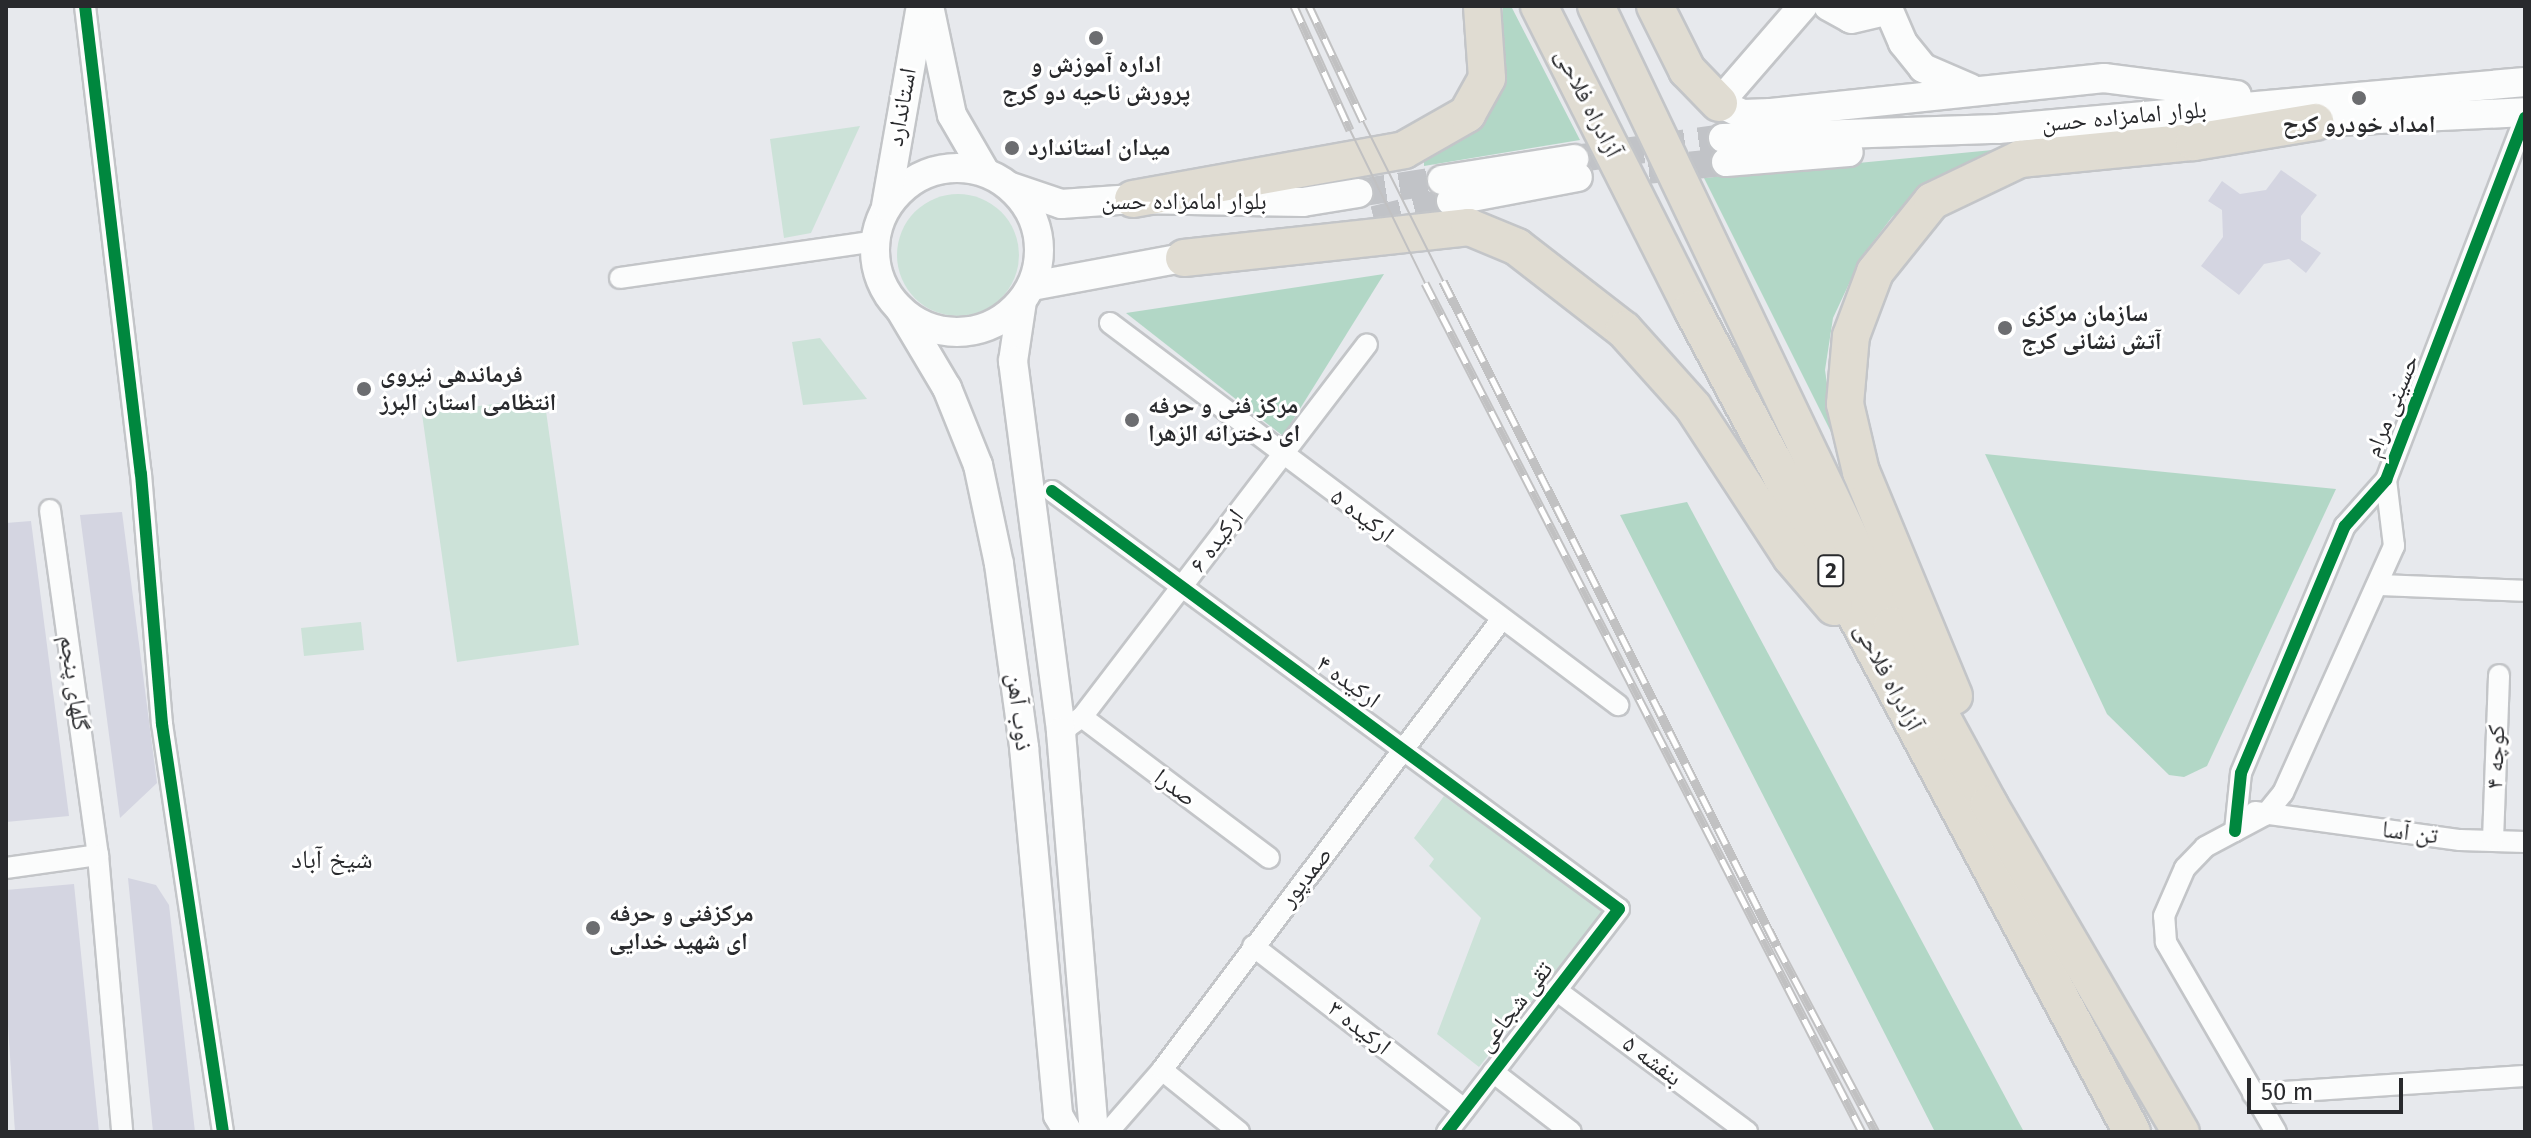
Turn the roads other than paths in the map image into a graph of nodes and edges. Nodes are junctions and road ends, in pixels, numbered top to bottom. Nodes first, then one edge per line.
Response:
1 (85, 6) edge
2 (921, 6) edge
3 (929, 6) edge
4 (1482, 6) edge
5 (1539, 6) edge
6 (1596, 6) edge
7 (1655, 6) edge
8 (1803, 6) edge
9 (1828, 6) edge
10 (1887, 9) edge
11 (2525, 82) edge
12 (1974, 89) junction
13 (1719, 103) junction
14 (2282, 104) junction
15 (2525, 112) edge
16 (2525, 118) edge
17 (2315, 122) junction
18 (1576, 168) tunnel mouth
19 (985, 172) junction
20 (1011, 187) junction
21 (1447, 190) tunnel mouth
22 (1358, 193) tunnel mouth
23 (1133, 199) junction
24 (886, 208) junction
25 (1374, 220) tunnel mouth
26 (876, 241) junction
27 (1184, 258) junction
28 (620, 278) dead end
29 (1027, 294) junction
30 (900, 309) junction
31 (1110, 323) dead end
32 (1367, 344) dead end
33 (1281, 456) junction
34 (2386, 480) junction
35 (1052, 491) dead end
36 (50, 510) dead end
37 (2378, 585) junction
38 (1182, 588) junction
39 (2525, 591) edge
40 (1501, 620) junction
41 (1879, 661) junction
42 (2499, 675) dead end
43 (1618, 705) dead end
44 (1071, 724) junction
45 (1024, 747) junction
46 (1404, 750) junction
47 (1989, 804) junction
48 (2234, 805) junction
49 (2265, 815) junction
50 (2235, 831) junction
51 (2493, 840) junction
52 (2525, 842) edge
53 (98, 855) junction
54 (1269, 858) dead end
55 (6, 868) edge
56 (1619, 909) joint
57 (1253, 946) junction
58 (1556, 990) junction
59 (1162, 1070) junction
60 (1493, 1072) junction
61 (2525, 1076) edge
62 (2253, 1094) junction
63 (1464, 1109) junction
64 (122, 1132) edge
65 (223, 1132) edge
66 (1068, 1132) edge
67 (1094, 1132) edge
68 (1108, 1132) edge
69 (1239, 1132) edge
70 (1447, 1132) edge
71 (1571, 1132) edge
72 (1747, 1132) edge
73 (2132, 1132) edge
74 (2181, 1132) edge
75 (2276, 1132) edge

1 - 65 street
2 - 24 main road, استاندارد
3 - 19 main road, استاندارد
4 - 23 highway
5 - 41 highway, آزادراه فلاحی / 2
6 - 47 highway, آزادراه فلاحی / 2
7 - 13 highway
8 - 13 main road
9 - 10 main road
10 - 12 main road
11 - 14 main road, بلوار امامزاده حسن
12 - 13 main road
12 - 14 main road
14 - 17 main road, بلوار امامزاده حسن
15 - 17 main road, بلوار امامزاده حسن
16 - 34 street, حسینی مرام
17 - 47 highway
18 - 21 main road
19 - 20 main road
19 - 24 main road
20 - 23 main road, بلوار امامزاده حسن
20 - 29 main road
22 - 23 main road, بلوار امامزاده حسن
24 - 26 main road
25 - 27 main road, بلوار امامزاده حسن
26 - 28 street
26 - 30 main road
27 - 29 main road, بلوار امامزاده حسن
27 - 41 highway
29 - 30 main road
29 - 44 main road, ذوب آهن
30 - 45 main road, ذوب آهن
31 - 33 street, ارکیده ۵
32 - 33 street, ارکیده ۶
33 - 38 street, ارکیده ۶
33 - 40 street, ارکیده ۵
34 - 37 street, حسینی مرام
34 - 48 street, حسینی مرام
35 - 38 street, ارکیده ۴
36 - 53 street, گلهای پنجم
37 - 39 street
37 - 49 street, حسینی مرام
38 - 44 street, ارکیده ۶
38 - 46 street, ارکیده ۴
40 - 43 street, ارکیده ۵
40 - 46 street, صمدپور
41 - 73 highway, آزادراه فلاحی / 2
42 - 51 street, کوچه ۴
44 - 45 main road
44 - 54 street, صدرا
44 - 67 main road, ذوب آهن
45 - 66 main road, ذوب آهن
46 - 56 street, ارکیده ۴
46 - 57 street, صمدپور
47 - 74 highway, آزادراه فلاحی / 2
48 - 49 street, تن آسا
48 - 50 street, حسینی مرام
49 - 50 street, حسینی مرام
49 - 51 street, تن آسا
50 - 62 street
51 - 52 street, تن آسا
53 - 55 street
53 - 64 street, گلهای پنجم
56 - 58 street, تقی شجاعی
57 - 59 street, صمدپور
57 - 63 street, ارکیده ۳
58 - 60 street, تقی شجاعی
58 - 72 street, بنفشه ۵
59 - 68 street, صمدپور
59 - 69 street
60 - 63 street, تقی شجاعی
60 - 71 street
61 - 62 street
62 - 75 street
63 - 70 street, تقی شجاعی

